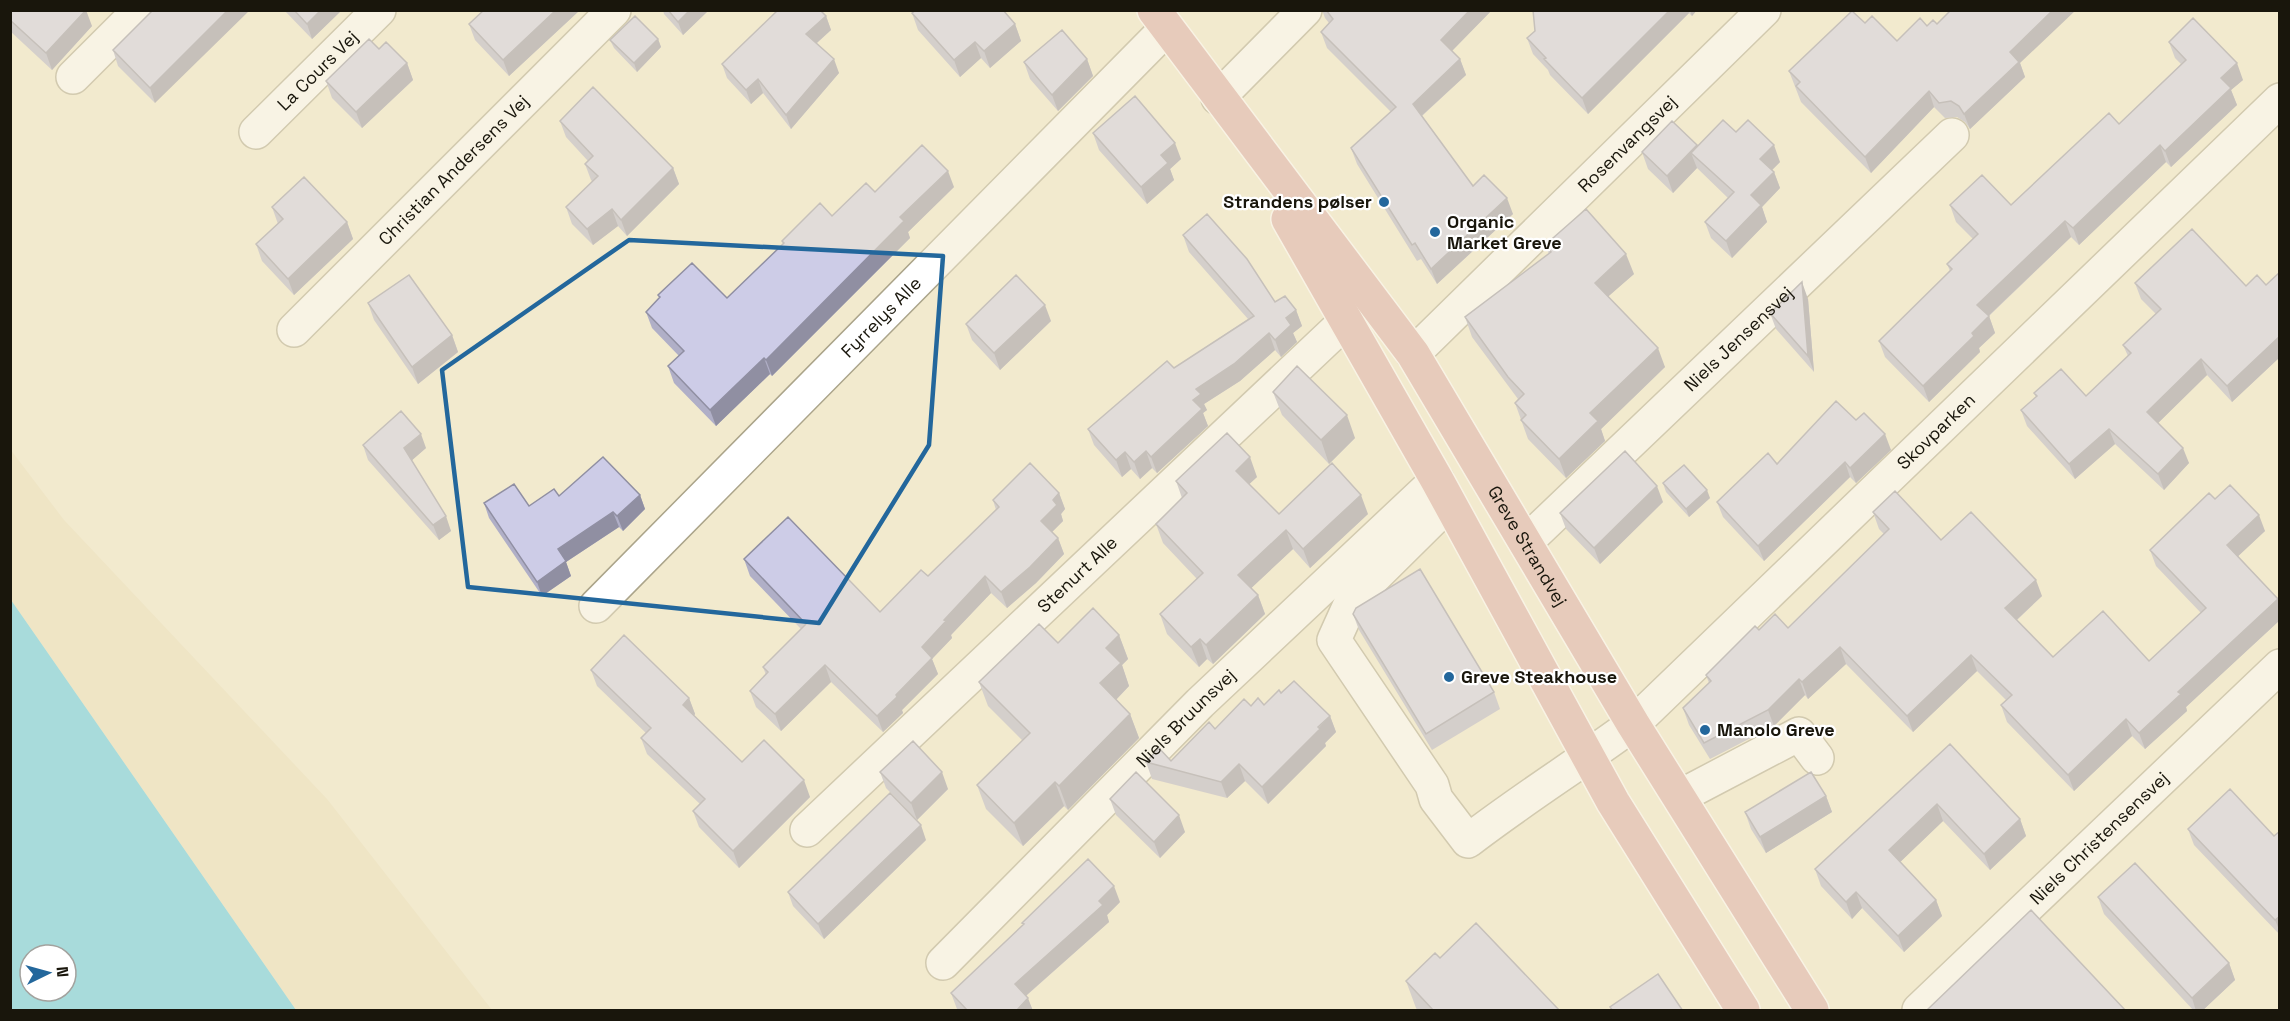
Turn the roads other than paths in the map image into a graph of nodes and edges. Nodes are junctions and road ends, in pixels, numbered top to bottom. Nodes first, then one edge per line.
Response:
1 (140, 10) edge
2 (380, 10) edge
3 (614, 10) edge
4 (1305, 10) edge
5 (1764, 10) edge
6 (1160, 19) edge
7 (73, 77) dead end
8 (1218, 98) junction
9 (2280, 100) edge
10 (256, 132) dead end
11 (1952, 135) dead end
12 (1347, 320) junction
13 (294, 330) dead end
14 (1413, 354) junction
15 (1443, 492) junction
16 (1526, 542) junction
17 (596, 606) dead end
18 (2280, 666) edge
19 (1633, 724) junction
20 (1588, 757) junction
21 (1817, 758) dead end
22 (1679, 796) junction
23 (807, 830) dead end
24 (944, 963) dead end
25 (1743, 1011) edge
26 (1812, 1011) edge
27 (1919, 1011) edge

1 - 7 street
2 - 10 street, La Cours Vej
3 - 13 street, Christian Andersens Vej
4 - 8 street
5 - 14 street, Rosenvangsvej
6 - 8 main road, Greve Strandvej
6 - 17 street, Fyrrelys Alle
8 - 12 main road, Greve Strandvej
8 - 14 main road, Greve Strandvej
9 - 19 street, Skovparken
11 - 16 street, Niels Jensensvej
12 - 15 main road, Greve Strandvej
12 - 23 street, Stenurt Alle
14 - 16 main road, Greve Strandvej
15 - 20 main road, Greve Strandvej
15 - 20 street, Skovparken
15 - 24 street, Niels Bruunsvej
16 - 19 main road, Greve Strandvej
18 - 27 street, Niels Christensensvej
19 - 20 street, Skovparken
19 - 22 main road, Greve Strandvej
20 - 25 main road, Greve Strandvej
21 - 22 street
22 - 26 main road, Greve Strandvej

